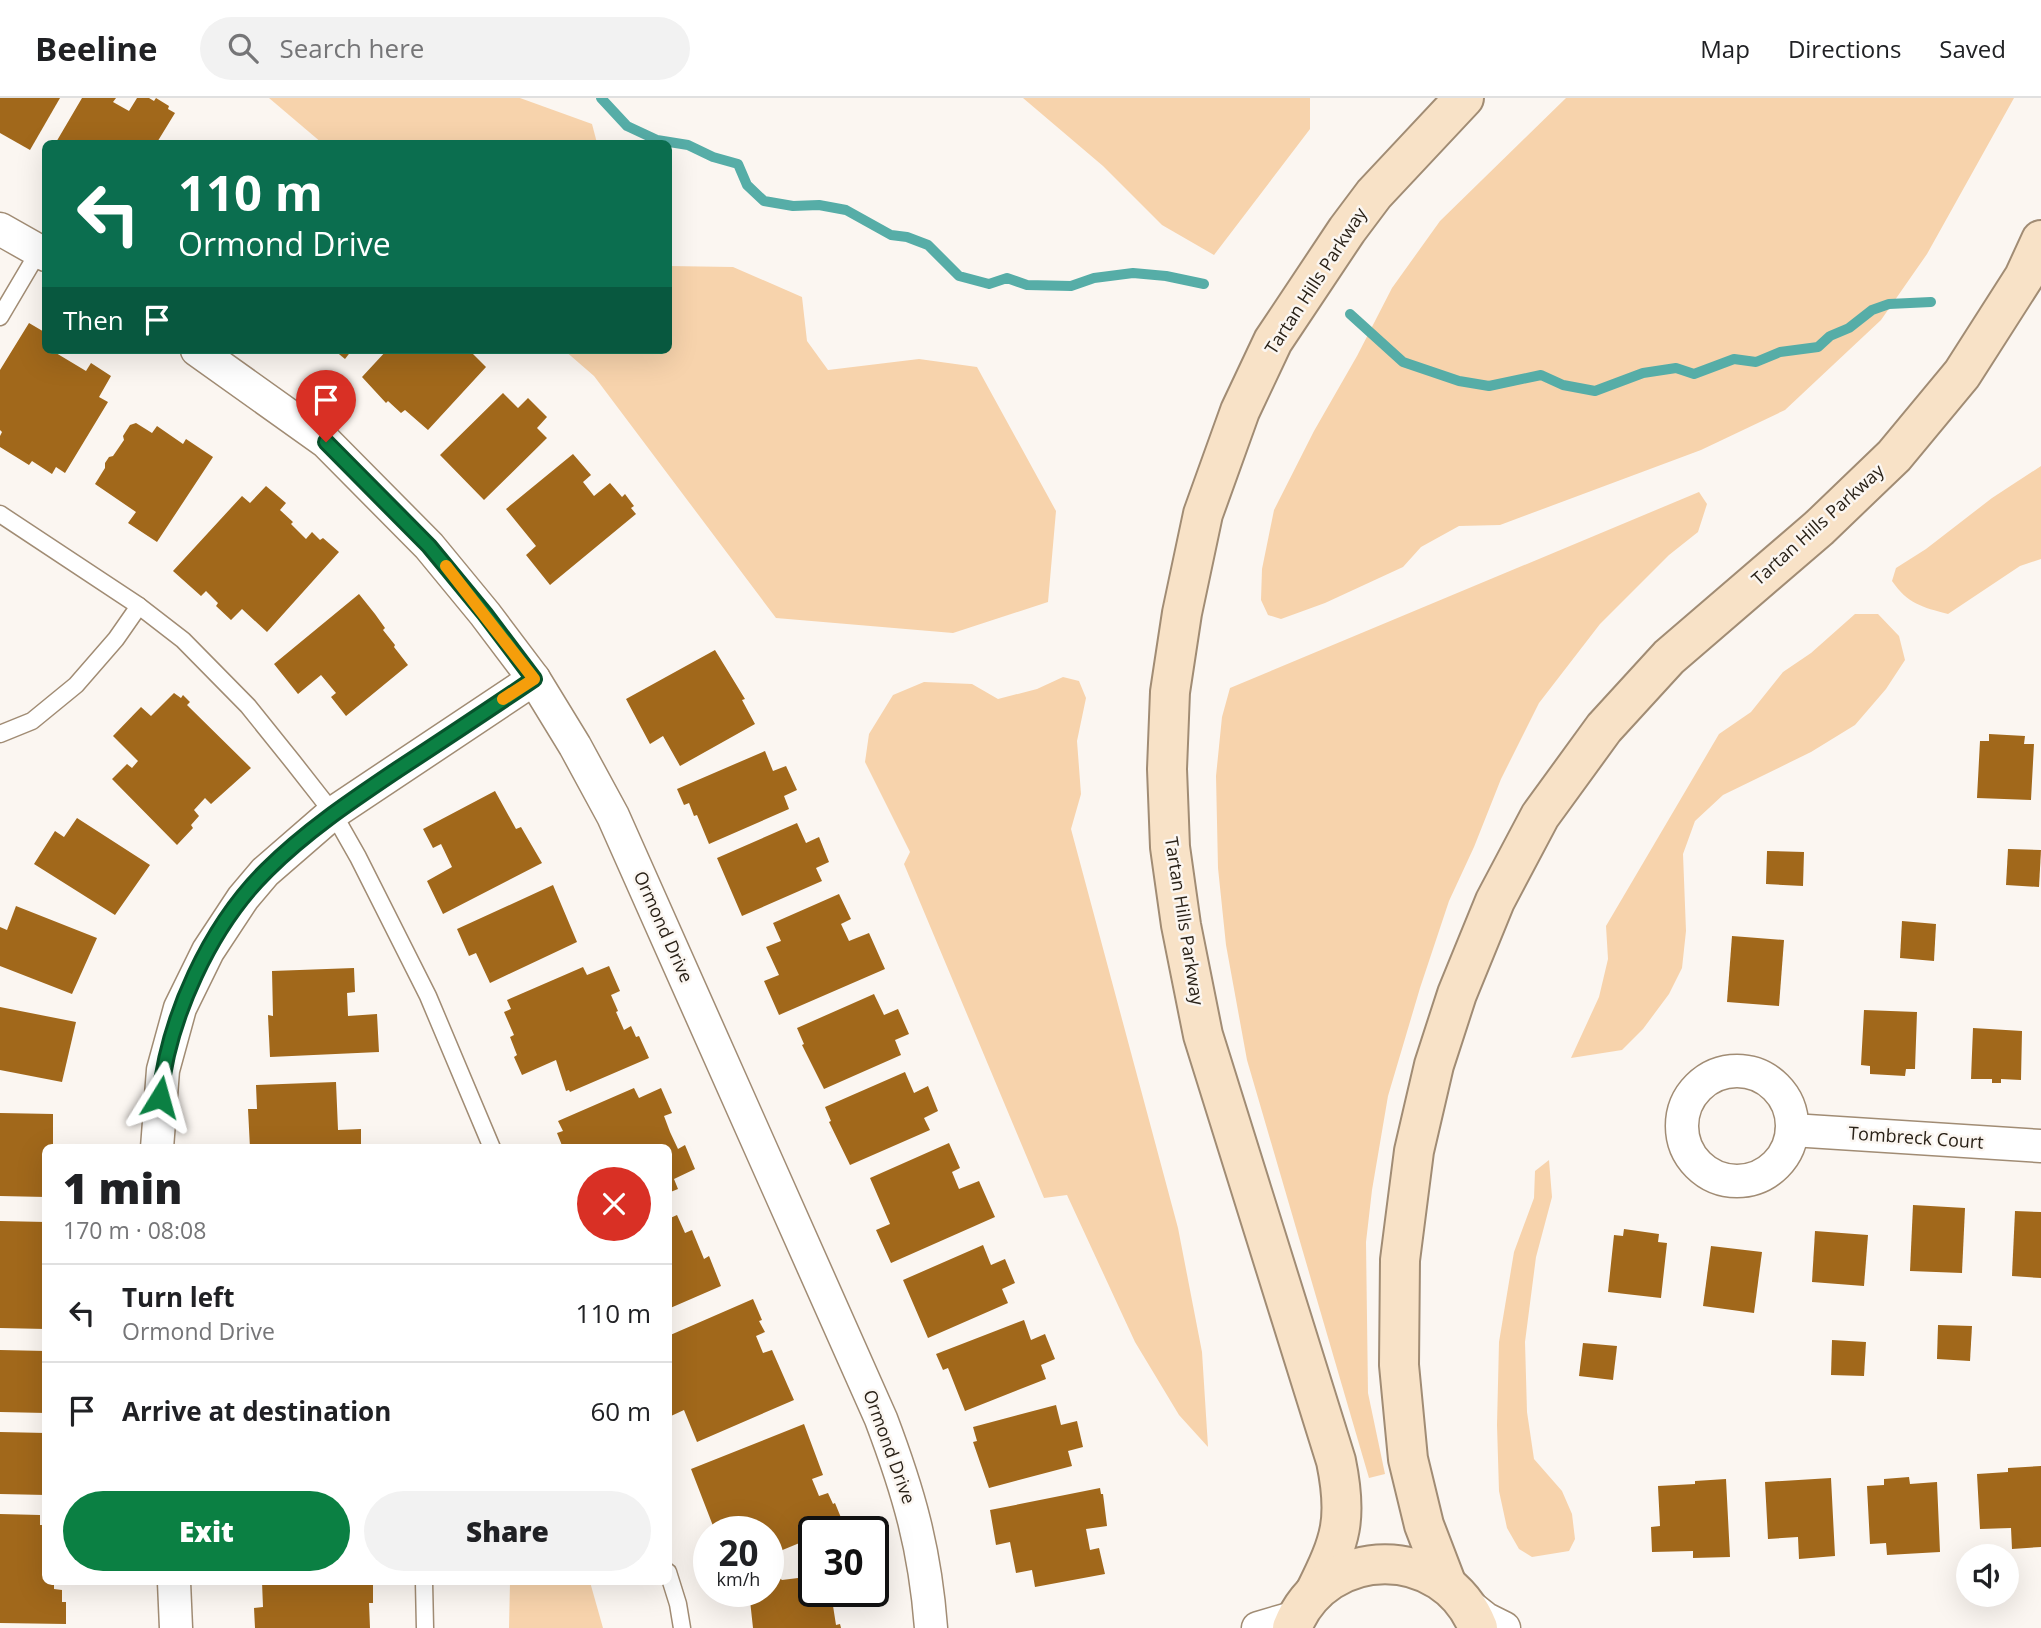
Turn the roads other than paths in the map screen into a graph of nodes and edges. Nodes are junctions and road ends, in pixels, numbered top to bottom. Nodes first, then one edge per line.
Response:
1 (1464, 98) edge
2 (0, 229) edge
3 (2041, 240) edge
4 (42, 253) edge
5 (0, 317) edge
6 (203, 354) edge
7 (0, 514) edge
8 (139, 606) junction
9 (534, 679) junction
10 (0, 734) edge
11 (333, 813) junction
12 (1792, 1130) dead end
13 (157, 1144) edge
14 (490, 1144) edge
15 (2041, 1146) edge
16 (174, 1585) edge
17 (424, 1585) edge
18 (672, 1585) edge
19 (1462, 1604) edge
20 (1301, 1612) edge
21 (176, 1628) edge
22 (425, 1628) edge
23 (682, 1628) edge
24 (931, 1628) edge
25 (1258, 1628) edge
26 (1504, 1628) edge

1 - 20 street, Tartan Hills Parkway
2 - 4 street
3 - 19 street, Tartan Hills Parkway
4 - 5 lane
6 - 9 street, Ormond Drive
7 - 8 lane
8 - 10 lane
8 - 11 lane
9 - 11 street
9 - 24 street, Ormond Drive
11 - 13 street
11 - 14 lane
12 - 15 street, Tombreck Court
16 - 21 street
17 - 22 lane
18 - 23 lane
19 - 20 street
19 - 26 street
20 - 25 street

